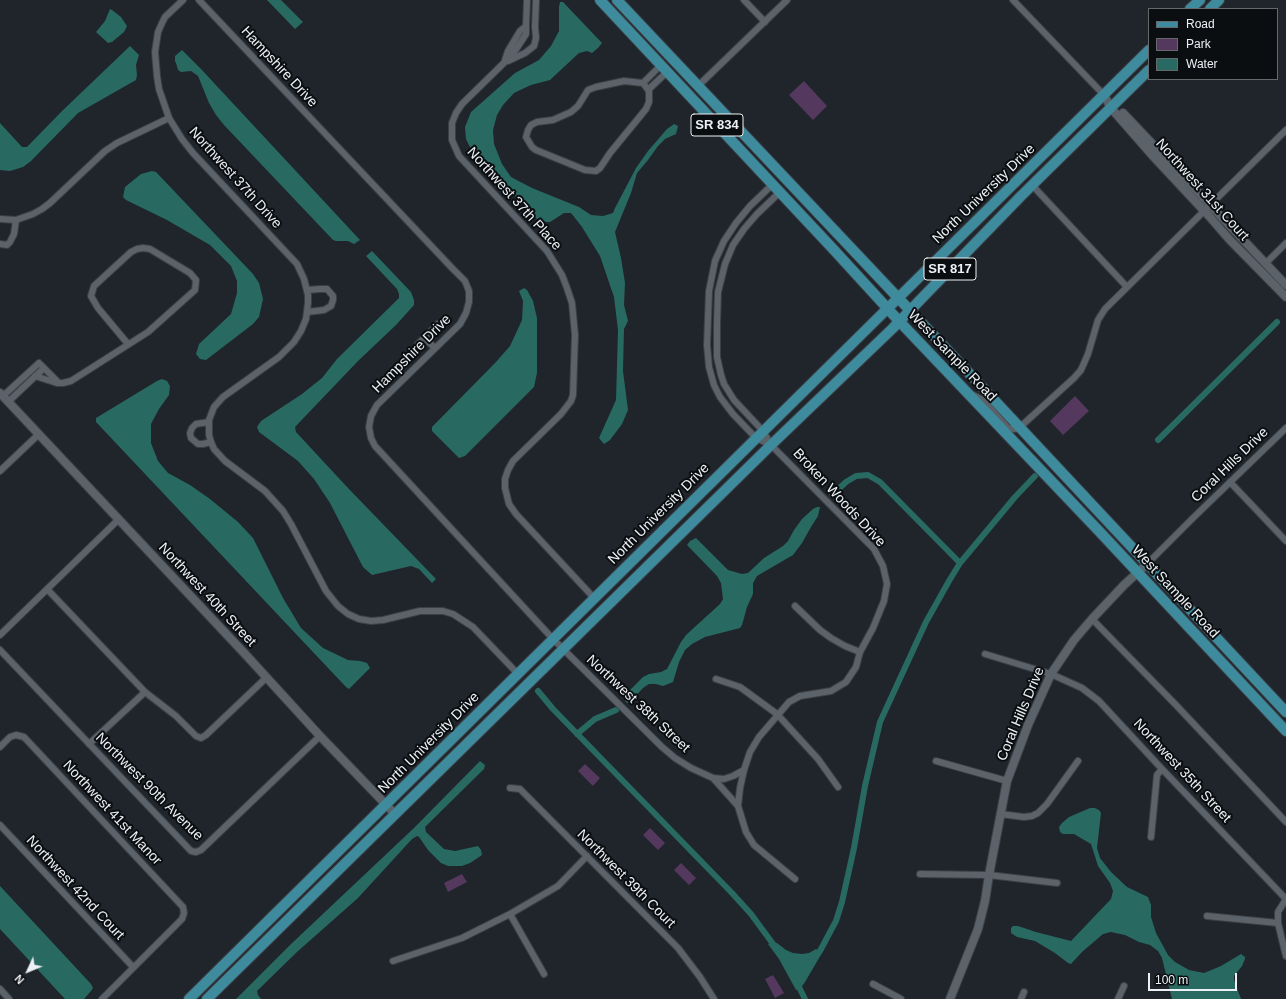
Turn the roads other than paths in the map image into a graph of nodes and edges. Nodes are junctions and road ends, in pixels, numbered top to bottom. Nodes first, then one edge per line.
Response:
1 (183, 0) edge
2 (199, 0) edge
3 (527, 0) edge
4 (536, 0) edge
5 (600, 0) edge
6 (617, 0) edge
7 (744, 0) edge
8 (787, 0) edge
9 (1014, 0) edge
10 (1200, 0) edge
11 (1219, 0) edge
12 (1191, 8) edge
13 (1211, 8) edge
14 (765, 22) junction
15 (526, 26) junction
16 (534, 27) junction
17 (634, 36) junction
18 (1148, 51) edge
19 (504, 62) junction
20 (664, 69) junction
21 (1148, 71) edge
22 (643, 82) junction
23 (698, 86) junction
24 (648, 90) junction
25 (1104, 95) junction
26 (699, 106) junction
27 (1113, 106) junction
28 (169, 118) junction
29 (1286, 130) edge
30 (758, 150) junction
31 (1030, 169) junction
32 (772, 184) junction
33 (1032, 185) junction
34 (780, 192) junction
35 (1021, 196) junction
36 (1210, 205) junction
37 (1204, 211) junction
38 (0, 220) edge
39 (16, 220) junction
40 (732, 228) junction
41 (740, 234) junction
42 (1286, 243) edge
43 (0, 244) edge
44 (1266, 263) junction
45 (1286, 285) edge
46 (1127, 287) junction
47 (307, 290) junction
48 (709, 291) junction
49 (718, 292) junction
50 (898, 297) junction
51 (1286, 297) edge
52 (888, 308) junction
53 (910, 310) junction
54 (307, 312) junction
55 (899, 321) junction
56 (438, 324) dead end
57 (424, 338) junction
58 (128, 344) junction
59 (418, 344) dead end
60 (435, 348) junction
61 (707, 356) junction
62 (717, 357) junction
63 (44, 368) junction
64 (35, 376) junction
65 (59, 383) junction
66 (967, 392) junction
67 (4, 397) edge
68 (743, 410) junction
69 (736, 417) junction
70 (209, 422) junction
71 (1019, 428) junction
72 (1286, 428) edge
73 (38, 434) junction
74 (760, 434) junction
75 (1010, 437) junction
76 (211, 442) junction
77 (771, 445) junction
78 (1058, 469) junction
79 (0, 471) edge
80 (1230, 482) junction
81 (679, 514) junction
82 (119, 519) junction
83 (668, 524) junction
84 (690, 525) junction
85 (679, 536) junction
86 (1286, 541) edge
87 (1148, 564) junction
88 (1137, 573) junction
89 (47, 589) junction
90 (594, 598) junction
91 (795, 606) dead end
92 (1092, 619) junction
93 (0, 635) edge
94 (553, 639) junction
95 (564, 649) junction
96 (0, 650) edge
97 (860, 652) junction
98 (985, 654) dead end
99 (518, 674) junction
100 (1051, 674) junction
101 (267, 677) junction
102 (716, 679) dead end
103 (1246, 689) junction
104 (145, 692) junction
105 (1278, 704) junction
106 (1286, 712) edge
107 (1269, 713) junction
108 (777, 714) junction
109 (1286, 721) edge
110 (1286, 731) edge
111 (320, 736) junction
112 (89, 744) junction
113 (0, 747) edge
114 (936, 761) dead end
115 (1078, 761) dead end
116 (1162, 769) junction
117 (744, 770) junction
118 (713, 778) junction
119 (1006, 781) junction
120 (838, 787) dead end
121 (510, 788) dead end
122 (386, 805) junction
123 (738, 806) junction
124 (395, 814) junction
125 (1000, 814) junction
126 (1286, 822) edge
127 (0, 825) edge
128 (1151, 837) dead end
129 (587, 856) junction
130 (920, 874) dead end
131 (989, 875) junction
132 (795, 880) dead end
133 (1057, 883) dead end
134 (1286, 899) edge
135 (510, 914) junction
136 (1208, 916) dead end
137 (1278, 923) junction
138 (1286, 956) edge
139 (393, 961) dead end
140 (133, 967) junction
141 (544, 974) dead end
142 (873, 984) dead end
143 (1124, 986) dead end
144 (0, 989) edge
145 (1024, 992) dead end
146 (9, 999) edge
147 (102, 999) edge
148 (189, 999) edge
149 (207, 999) edge
150 (714, 999) edge
151 (901, 999) edge
152 (950, 999) edge
153 (1021, 999) edge
154 (1118, 999) edge

1 - 28 street, Northwest 37th Drive
2 - 60 street, Hampshire Drive
3 - 15 street
4 - 16 street, Northwest 37th Place
5 - 17 main road, West Sample Road / SR 834
6 - 23 main road, West Sample Road / SR 834
7 - 14 street
8 - 14 street
9 - 25 street, Northwest 31st Court
10 - 12 main road
11 - 13 main road
14 - 23 street
15 - 16 street
15 - 19 street, Northwest 37th Place
16 - 19 street, Northwest 37th Place
17 - 20 main road, West Sample Road / SR 834
17 - 23 main road
18 - 25 main road, North University Drive / SR 817
19 - 90 street, Northwest 37th Place
20 - 22 street
20 - 24 street
20 - 26 main road, West Sample Road / SR 834
21 - 27 main road, North University Drive / SR 817
22 - 24 street
22 - 24 street
23 - 30 main road, West Sample Road / SR 834
25 - 27 street, Northwest 31st Court
25 - 31 main road, North University Drive / SR 817
26 - 30 main road
26 - 32 main road, West Sample Road / SR 834
27 - 33 main road, North University Drive / SR 817
27 - 36 street, Northwest 31st Court
27 - 37 street, Northwest 31st Court
28 - 39 street
28 - 47 street, Northwest 37th Drive
29 - 36 street
30 - 50 main road, West Sample Road / SR 834
31 - 33 main road
31 - 35 main road
31 - 50 main road, North University Drive / SR 817
32 - 34 main road, West Sample Road / SR 834
32 - 40 street, Broken Woods Drive
33 - 35 main road, North University Drive / SR 817
33 - 46 street
34 - 41 street, Broken Woods Drive
34 - 52 main road, West Sample Road / SR 834
35 - 53 main road, North University Drive / SR 817
36 - 37 street
36 - 44 street, Northwest 31st Court
37 - 46 street
37 - 51 street, Northwest 31st Court
38 - 39 street
39 - 43 street
40 - 41 street
40 - 48 street, Broken Woods Drive
41 - 49 street, Broken Woods Drive
42 - 44 street
44 - 45 street, Northwest 31st Court
46 - 71 street
47 - 54 street, Northwest 37th Drive
47 - 54 street
48 - 49 street
48 - 61 street, Broken Woods Drive
49 - 62 street, Broken Woods Drive
50 - 52 main road, North University Drive
50 - 53 main road, West Sample Road
52 - 55 main road, West Sample Road / SR 834
52 - 74 main road, North University Drive
53 - 55 main road, North University Drive / SR 817
53 - 71 main road, West Sample Road
54 - 70 street, Northwest 37th Drive
55 - 66 main road, West Sample Road
55 - 77 main road, North University Drive
56 - 57 street
57 - 59 street
57 - 60 street
58 - 58 street
58 - 65 street
60 - 94 street, Hampshire Drive
61 - 62 street
61 - 69 street, Broken Woods Drive
62 - 68 street, Broken Woods Drive
63 - 64 street
63 - 65 street
63 - 67 street
64 - 65 street
64 - 67 street
66 - 71 street
66 - 75 main road, West Sample Road
67 - 73 street, Northwest 40th Street
68 - 69 street
68 - 74 street, Broken Woods Drive
69 - 74 street, Broken Woods Drive
70 - 76 street
70 - 76 street
71 - 78 main road, West Sample Road
72 - 80 street, Coral Hills Drive
73 - 79 street
73 - 82 street, Northwest 40th Street
74 - 77 street, Broken Woods Drive
74 - 77 street, Broken Woods Drive
74 - 81 main road, North University Drive
75 - 78 main road
75 - 88 main road, West Sample Road
76 - 99 street
77 - 84 main road, North University Drive
77 - 97 street, Broken Woods Drive
78 - 87 main road, West Sample Road
80 - 86 street
80 - 87 street, Coral Hills Drive
81 - 83 main road, North University Drive
81 - 84 main road
82 - 89 street
82 - 101 street, Northwest 40th Street
83 - 85 main road
83 - 90 main road, North University Drive
84 - 85 main road, North University Drive
85 - 95 main road, North University Drive
87 - 88 street, Coral Hills Drive
87 - 105 main road, West Sample Road
88 - 92 street, Coral Hills Drive
88 - 103 main road, West Sample Road
89 - 93 street
89 - 104 street
90 - 94 main road, North University Drive
91 - 97 street
92 - 100 street, Coral Hills Drive
92 - 126 street
94 - 95 street, Northwest 38th Street
94 - 99 main road, North University Drive
95 - 118 street, Northwest 38th Street
95 - 124 main road, North University Drive
96 - 112 street, Northwest 90th Avenue
97 - 108 street, Broken Woods Drive
98 - 100 street, Northwest 35th Street
99 - 122 main road, North University Drive
100 - 116 street, Northwest 35th Street
100 - 119 street, Coral Hills Drive
101 - 104 street
101 - 111 street, Northwest 40th Street
102 - 108 street
103 - 105 main road
103 - 107 main road, West Sample Road
104 - 112 street
105 - 106 main road, West Sample Road
107 - 109 main road
107 - 110 main road, West Sample Road
108 - 117 street, Broken Woods Drive
108 - 120 street
111 - 112 street, Northwest 90th Avenue
111 - 122 street, Northwest 40th Street
113 - 140 street, Northwest 41st Manor
114 - 119 street
115 - 125 street
116 - 128 street
116 - 134 street, Northwest 35th Street
117 - 118 street, Northwest 38th Street
117 - 123 street, Northwest 38th Street
118 - 123 street, Northwest 38th Street
119 - 125 street, Coral Hills Drive
121 - 129 street, Northwest 39th Court
122 - 124 street, Northwest 40th Street
122 - 148 main road, North University Drive
123 - 132 street, Northwest 38th Street
124 - 149 main road, North University Drive
125 - 131 street, Coral Hills Drive
127 - 140 street, Northwest 42nd Court
129 - 135 street
129 - 150 street, Northwest 39th Court
130 - 131 street
131 - 133 street
131 - 152 street, Coral Hills Drive
134 - 137 street
135 - 139 street
135 - 141 street
136 - 137 street
137 - 138 street
140 - 147 street
142 - 151 street
143 - 154 street
144 - 146 street
145 - 153 street

